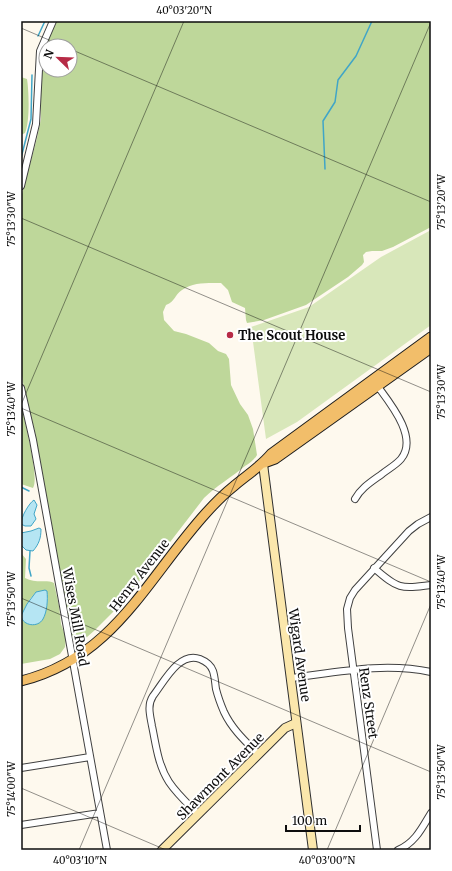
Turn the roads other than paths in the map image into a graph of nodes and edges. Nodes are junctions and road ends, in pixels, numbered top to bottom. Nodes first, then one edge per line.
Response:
1 (53, 21) edge
2 (21, 186) edge
3 (431, 337) edge
4 (431, 348) edge
5 (375, 383) junction
6 (21, 388) edge
7 (263, 464) junction
8 (355, 499) dead end
9 (431, 517) edge
10 (374, 568) junction
11 (431, 585) edge
12 (73, 660) junction
13 (353, 670) junction
14 (431, 672) edge
15 (291, 678) junction
16 (21, 681) edge
17 (296, 722) junction
18 (258, 754) junction
19 (90, 757) junction
20 (21, 768) edge
21 (100, 813) junction
22 (431, 813) edge
23 (198, 814) junction
24 (21, 825) edge
25 (107, 850) edge
26 (162, 850) edge
27 (313, 850) edge
28 (377, 850) edge
29 (398, 850) edge

1 - 2 street
3 - 5 main road, Henry Avenue
4 - 5 main road, Henry Avenue
5 - 7 main road, Henry Avenue
5 - 8 street
6 - 12 street, Wises Mill Road
7 - 12 main road, Henry Avenue
7 - 15 street, Wigard Avenue
9 - 10 street, Renz Street
10 - 11 street
10 - 13 street, Renz Street
12 - 16 main road, Henry Avenue
12 - 19 street, Wises Mill Road
13 - 14 street
13 - 15 street
13 - 28 street, Renz Street
15 - 17 street, Wigard Avenue
17 - 18 street, Shawmont Avenue
17 - 27 street, Wigard Avenue
18 - 23 street, Shawmont Avenue
18 - 23 street
19 - 20 street
19 - 21 street, Wises Mill Road
21 - 24 street
21 - 25 street, Wises Mill Road
22 - 29 street
23 - 26 street, Shawmont Avenue

